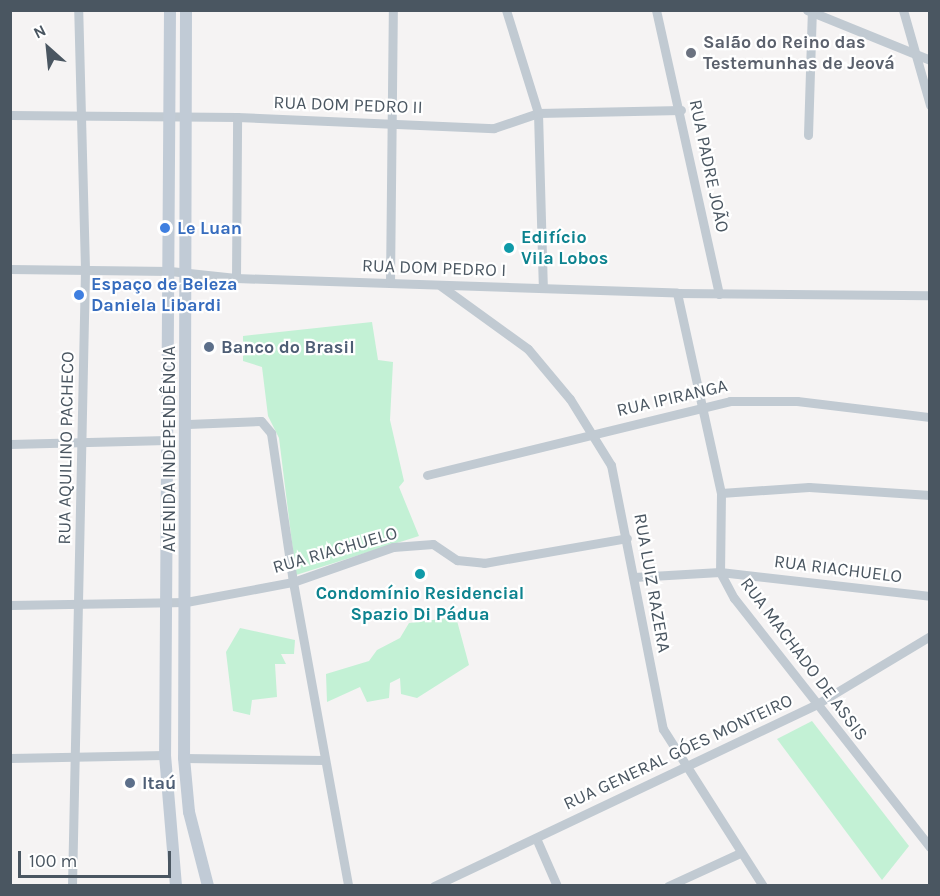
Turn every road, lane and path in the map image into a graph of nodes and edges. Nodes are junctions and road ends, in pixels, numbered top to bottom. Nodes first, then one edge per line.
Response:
1 (78, 10) edge
2 (170, 10) edge
3 (186, 10) edge
4 (393, 10) edge
5 (506, 10) edge
6 (656, 10) edge
7 (903, 10) edge
8 (810, 11) edge
9 (912, 51) junction
10 (929, 57) edge
11 (930, 105) edge
12 (681, 110) junction
13 (538, 113) junction
14 (10, 115) edge
15 (79, 116) junction
16 (169, 116) junction
17 (237, 117) junction
18 (185, 118) junction
19 (393, 122) junction
20 (808, 135) dead end
21 (10, 268) edge
22 (85, 268) junction
23 (170, 271) junction
24 (187, 274) junction
25 (236, 278) junction
26 (390, 283) junction
27 (440, 285) junction
28 (476, 286) junction
29 (543, 287) junction
30 (677, 293) junction
31 (718, 294) junction
32 (930, 295) edge
33 (477, 310) junction
34 (703, 408) junction
35 (930, 417) edge
36 (188, 424) junction
37 (592, 433) junction
38 (166, 440) junction
39 (10, 444) edge
40 (82, 445) junction
41 (427, 475) dead end
42 (721, 494) junction
43 (930, 495) edge
44 (627, 538) junction
45 (720, 572) junction
46 (634, 577) junction
47 (293, 582) junction
48 (928, 598) edge
49 (186, 602) junction
50 (167, 603) junction
51 (10, 605) edge
52 (80, 605) junction
53 (930, 636) edge
54 (817, 704) junction
55 (165, 754) junction
56 (10, 758) edge
57 (74, 758) junction
58 (184, 758) junction
59 (324, 760) junction
60 (686, 769) junction
61 (536, 838) junction
62 (930, 847) edge
63 (740, 853) junction
64 (72, 885) edge
65 (176, 885) edge
66 (208, 885) edge
67 (348, 885) edge
68 (436, 885) edge
69 (557, 885) edge
70 (668, 885) edge
71 (763, 885) edge

1 - 15 street, RUA AQUILINO PACHECO
2 - 16 main road, AVENIDA INDEPENDÊNCIA
3 - 18 main road, AVENIDA INDEPENDÊNCIA
4 - 19 street
5 - 13 street
6 - 12 street, RUA PADRE JOÃO
7 - 9 street
8 - 9 street
8 - 20 street
9 - 10 street
9 - 11 street
12 - 13 street, RUA DOM PEDRO II
12 - 31 street, RUA PADRE JOÃO
13 - 19 street, RUA DOM PEDRO II
13 - 29 street
14 - 15 street, RUA DOM PEDRO II
15 - 16 street, RUA DOM PEDRO II
15 - 22 street, RUA AQUILINO PACHECO
16 - 18 street, RUA DOM PEDRO II
16 - 23 main road, AVENIDA INDEPENDÊNCIA
17 - 18 street, RUA DOM PEDRO II
17 - 19 street, RUA DOM PEDRO II
17 - 25 street
18 - 24 main road, AVENIDA INDEPENDÊNCIA
19 - 26 street
21 - 22 street, RUA DOM PEDRO I
22 - 23 street, RUA DOM PEDRO I
22 - 40 street, RUA AQUILINO PACHECO
23 - 24 street, RUA DOM PEDRO I
23 - 38 main road, AVENIDA INDEPENDÊNCIA
24 - 25 street, RUA DOM PEDRO I
24 - 36 main road, AVENIDA INDEPENDÊNCIA
25 - 26 street, RUA DOM PEDRO I
26 - 27 street, RUA DOM PEDRO I
27 - 28 street, RUA DOM PEDRO I
27 - 33 street, RUA LUIZ RAZERA
28 - 29 street, RUA DOM PEDRO I
28 - 33 street
29 - 30 street, RUA DOM PEDRO I
30 - 31 street, RUA DOM PEDRO I
30 - 34 street, RUA MACHADO DE ASSIS
31 - 32 street, RUA DOM PEDRO I
33 - 37 street, RUA LUIZ RAZERA
34 - 35 street, RUA IPIRANGA
34 - 37 street, RUA IPIRANGA
34 - 42 street, RUA MACHADO DE ASSIS
36 - 47 street
36 - 49 main road, AVENIDA INDEPENDÊNCIA
37 - 41 street, RUA IPIRANGA
37 - 44 street, RUA LUIZ RAZERA
38 - 40 street
38 - 50 main road, AVENIDA INDEPENDÊNCIA
39 - 40 street
40 - 52 street, RUA AQUILINO PACHECO
42 - 43 street
42 - 45 street, RUA MACHADO DE ASSIS
44 - 46 street, RUA LUIZ RAZERA
44 - 47 street, RUA RIACHUELO
45 - 46 street, RUA RIACHUELO
45 - 48 street, RUA RIACHUELO
45 - 54 street, RUA MACHADO DE ASSIS
46 - 60 street, RUA LUIZ RAZERA
47 - 49 street, RUA RIACHUELO
47 - 59 street
49 - 50 street, RUA RIACHUELO
49 - 58 main road, AVENIDA INDEPENDÊNCIA
50 - 52 street, RUA RIACHUELO
50 - 55 main road, AVENIDA INDEPENDÊNCIA
51 - 52 street, RUA RIACHUELO
52 - 57 street, RUA AQUILINO PACHECO
53 - 54 street, RUA GENERAL GÓES MONTEIRO
54 - 60 street, RUA GENERAL GÓES MONTEIRO
54 - 62 street, RUA MACHADO DE ASSIS
55 - 57 street
55 - 65 main road, AVENIDA INDEPENDÊNCIA
56 - 57 street
57 - 64 street, RUA AQUILINO PACHECO
58 - 59 street
58 - 66 main road, AVENIDA INDEPENDÊNCIA
59 - 67 street
60 - 61 street, RUA GENERAL GÓES MONTEIRO
60 - 63 street, RUA LUIZ RAZERA
61 - 68 street, RUA GENERAL GÓES MONTEIRO
61 - 69 street
63 - 70 street
63 - 71 street, RUA LUIZ RAZERA

